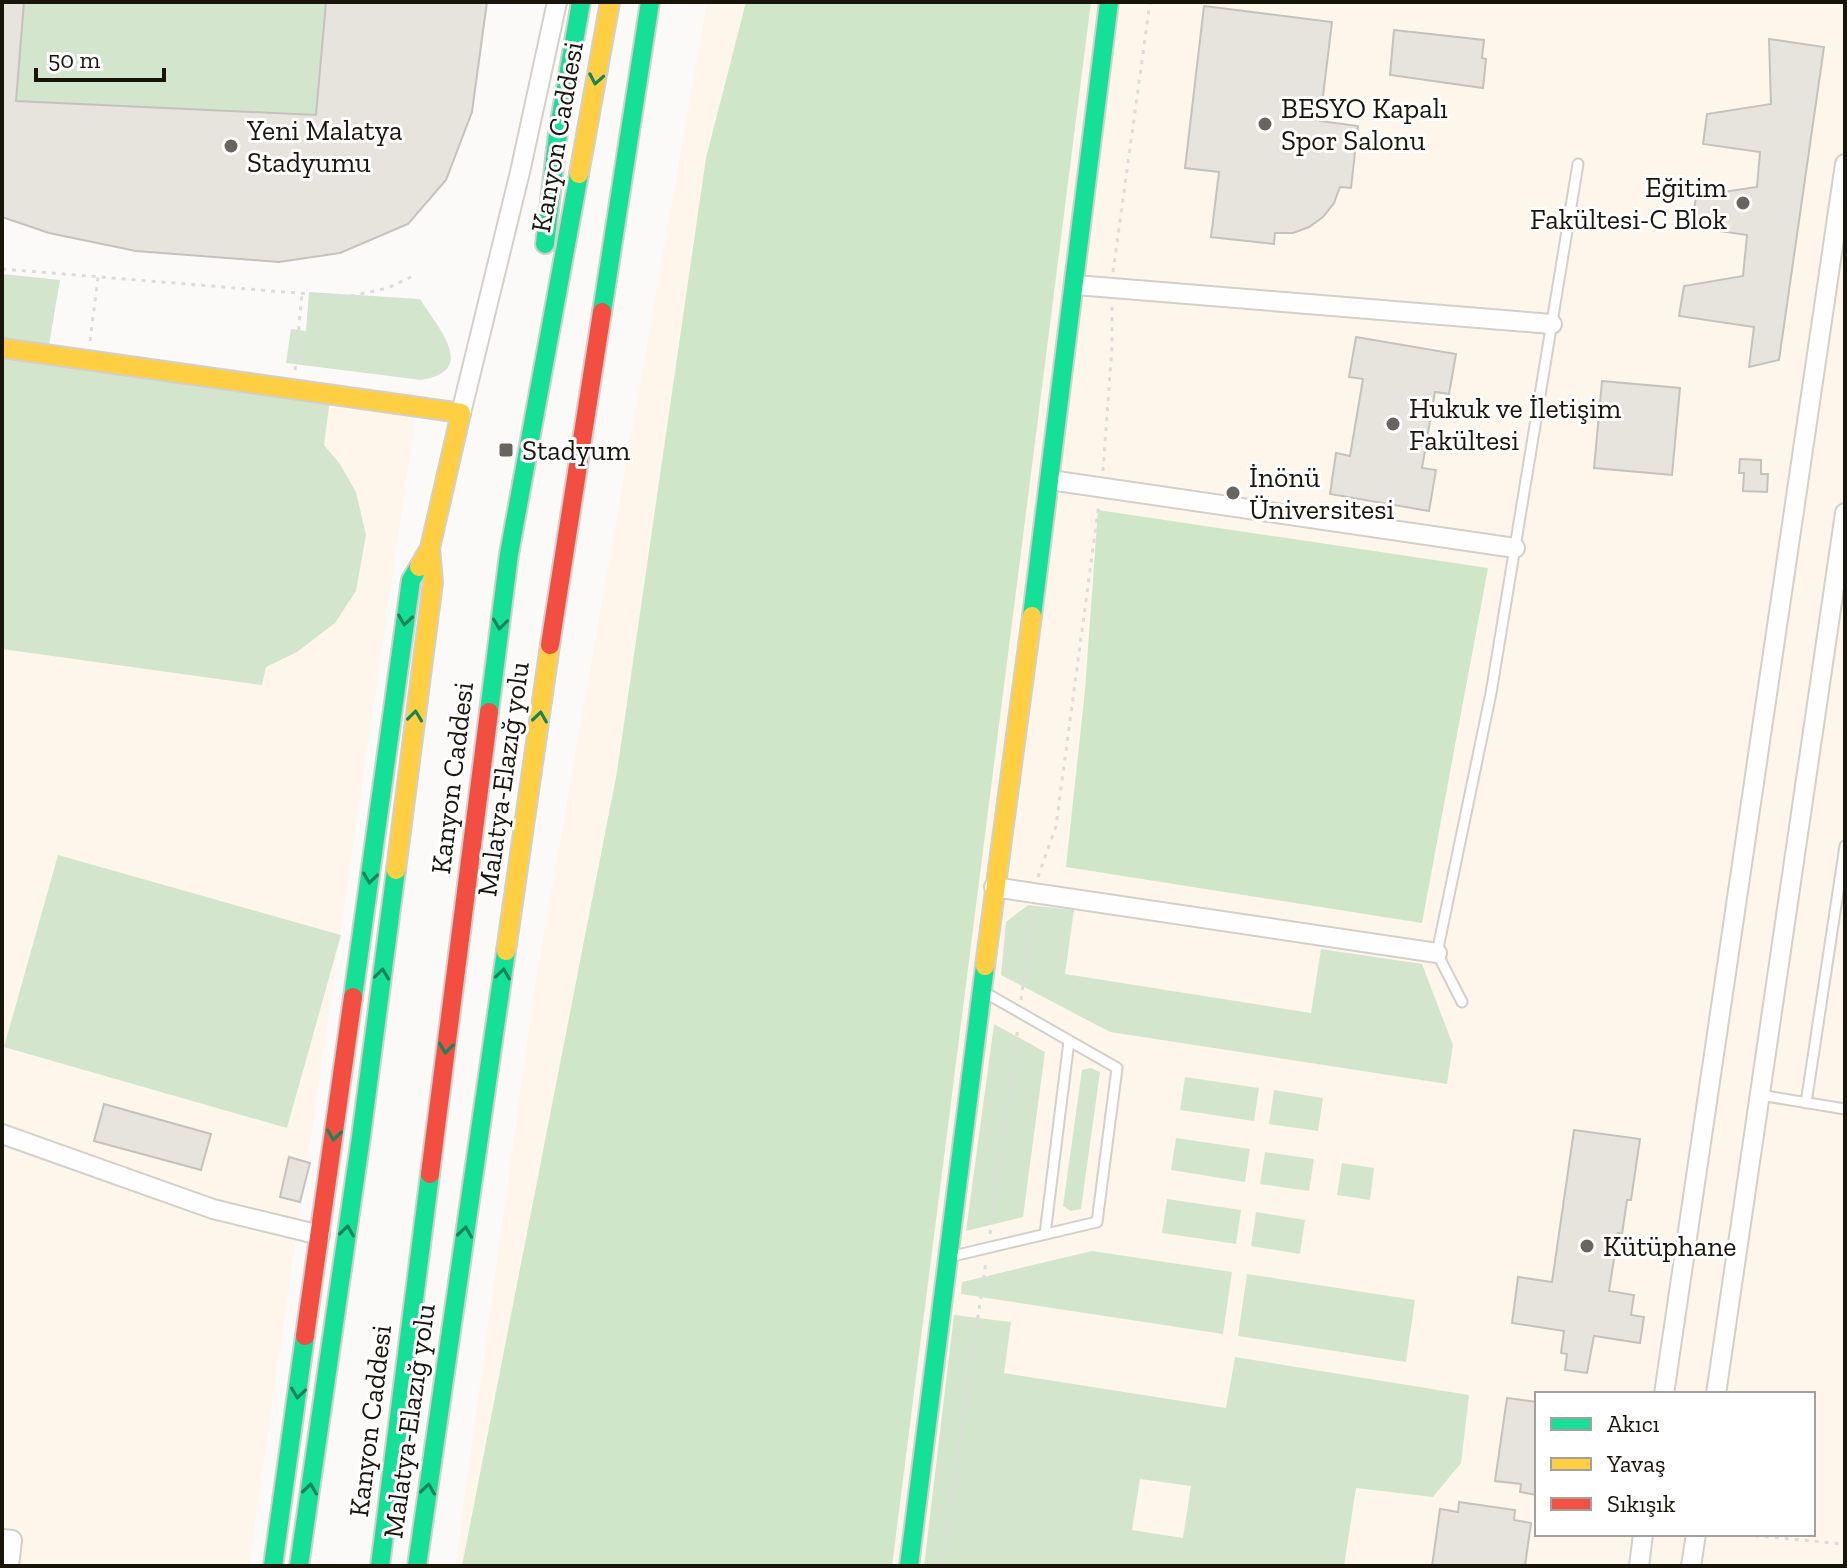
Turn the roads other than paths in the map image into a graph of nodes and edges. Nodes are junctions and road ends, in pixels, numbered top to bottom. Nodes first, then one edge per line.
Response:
1 (557, 2) edge
2 (581, 2) edge
3 (610, 2) edge
4 (652, 2) edge
5 (1109, 2) edge
6 (1578, 164) dead end
7 (1845, 164) edge
8 (544, 255) dead end
9 (1076, 285) junction
10 (540, 286) dead end
11 (1552, 324) junction
12 (2, 348) edge
13 (461, 413) junction
14 (1050, 480) junction
15 (1845, 513) edge
16 (511, 546) junction
17 (430, 548) junction
18 (1515, 548) junction
19 (1845, 846) edge
20 (994, 887) junction
21 (1437, 953) junction
22 (980, 990) junction
23 (1462, 1002) dead end
24 (1069, 1041) junction
25 (1760, 1095) junction
26 (1806, 1103) junction
27 (1845, 1109) edge
28 (2, 1134) edge
29 (1045, 1234) junction
30 (320, 1235) junction
31 (946, 1258) junction
32 (1664, 1392) edge
33 (1716, 1392) edge
34 (1643, 1536) edge
35 (1696, 1536) edge
36 (2, 1539) edge
37 (9, 1566) edge
38 (273, 1566) edge
39 (299, 1566) edge
40 (380, 1566) edge
41 (417, 1566) edge
42 (909, 1566) edge
43 (1639, 1566) edge
44 (1691, 1566) edge

1 - 13 street
2 - 8 main road
3 -> 16 main road, Kanyon Caddesi
41 -> 4 main road, Malatya-Elazığ yolu
5 - 9 main road
6 - 11 lane
7 - 32 street
9 - 11 street
9 - 14 main road
10 - 16 main road
11 - 18 lane
12 - 13 main road
13 - 17 main road
14 - 18 street
14 - 20 main road
15 - 25 street
16 -> 40 main road, Kanyon Caddesi
17 -> 30 main road
39 -> 17 main road
18 - 21 lane
19 - 26 lane
20 - 21 street
20 - 22 main road
21 - 23 lane
22 - 24 lane
22 - 31 main road
24 - 29 lane
24 - 29 lane
25 - 26 lane
25 - 33 street
26 - 27 lane
28 - 30 street
29 - 31 lane
30 -> 38 main road
31 - 42 main road
34 - 43 street
35 - 44 street
36 - 37 street

